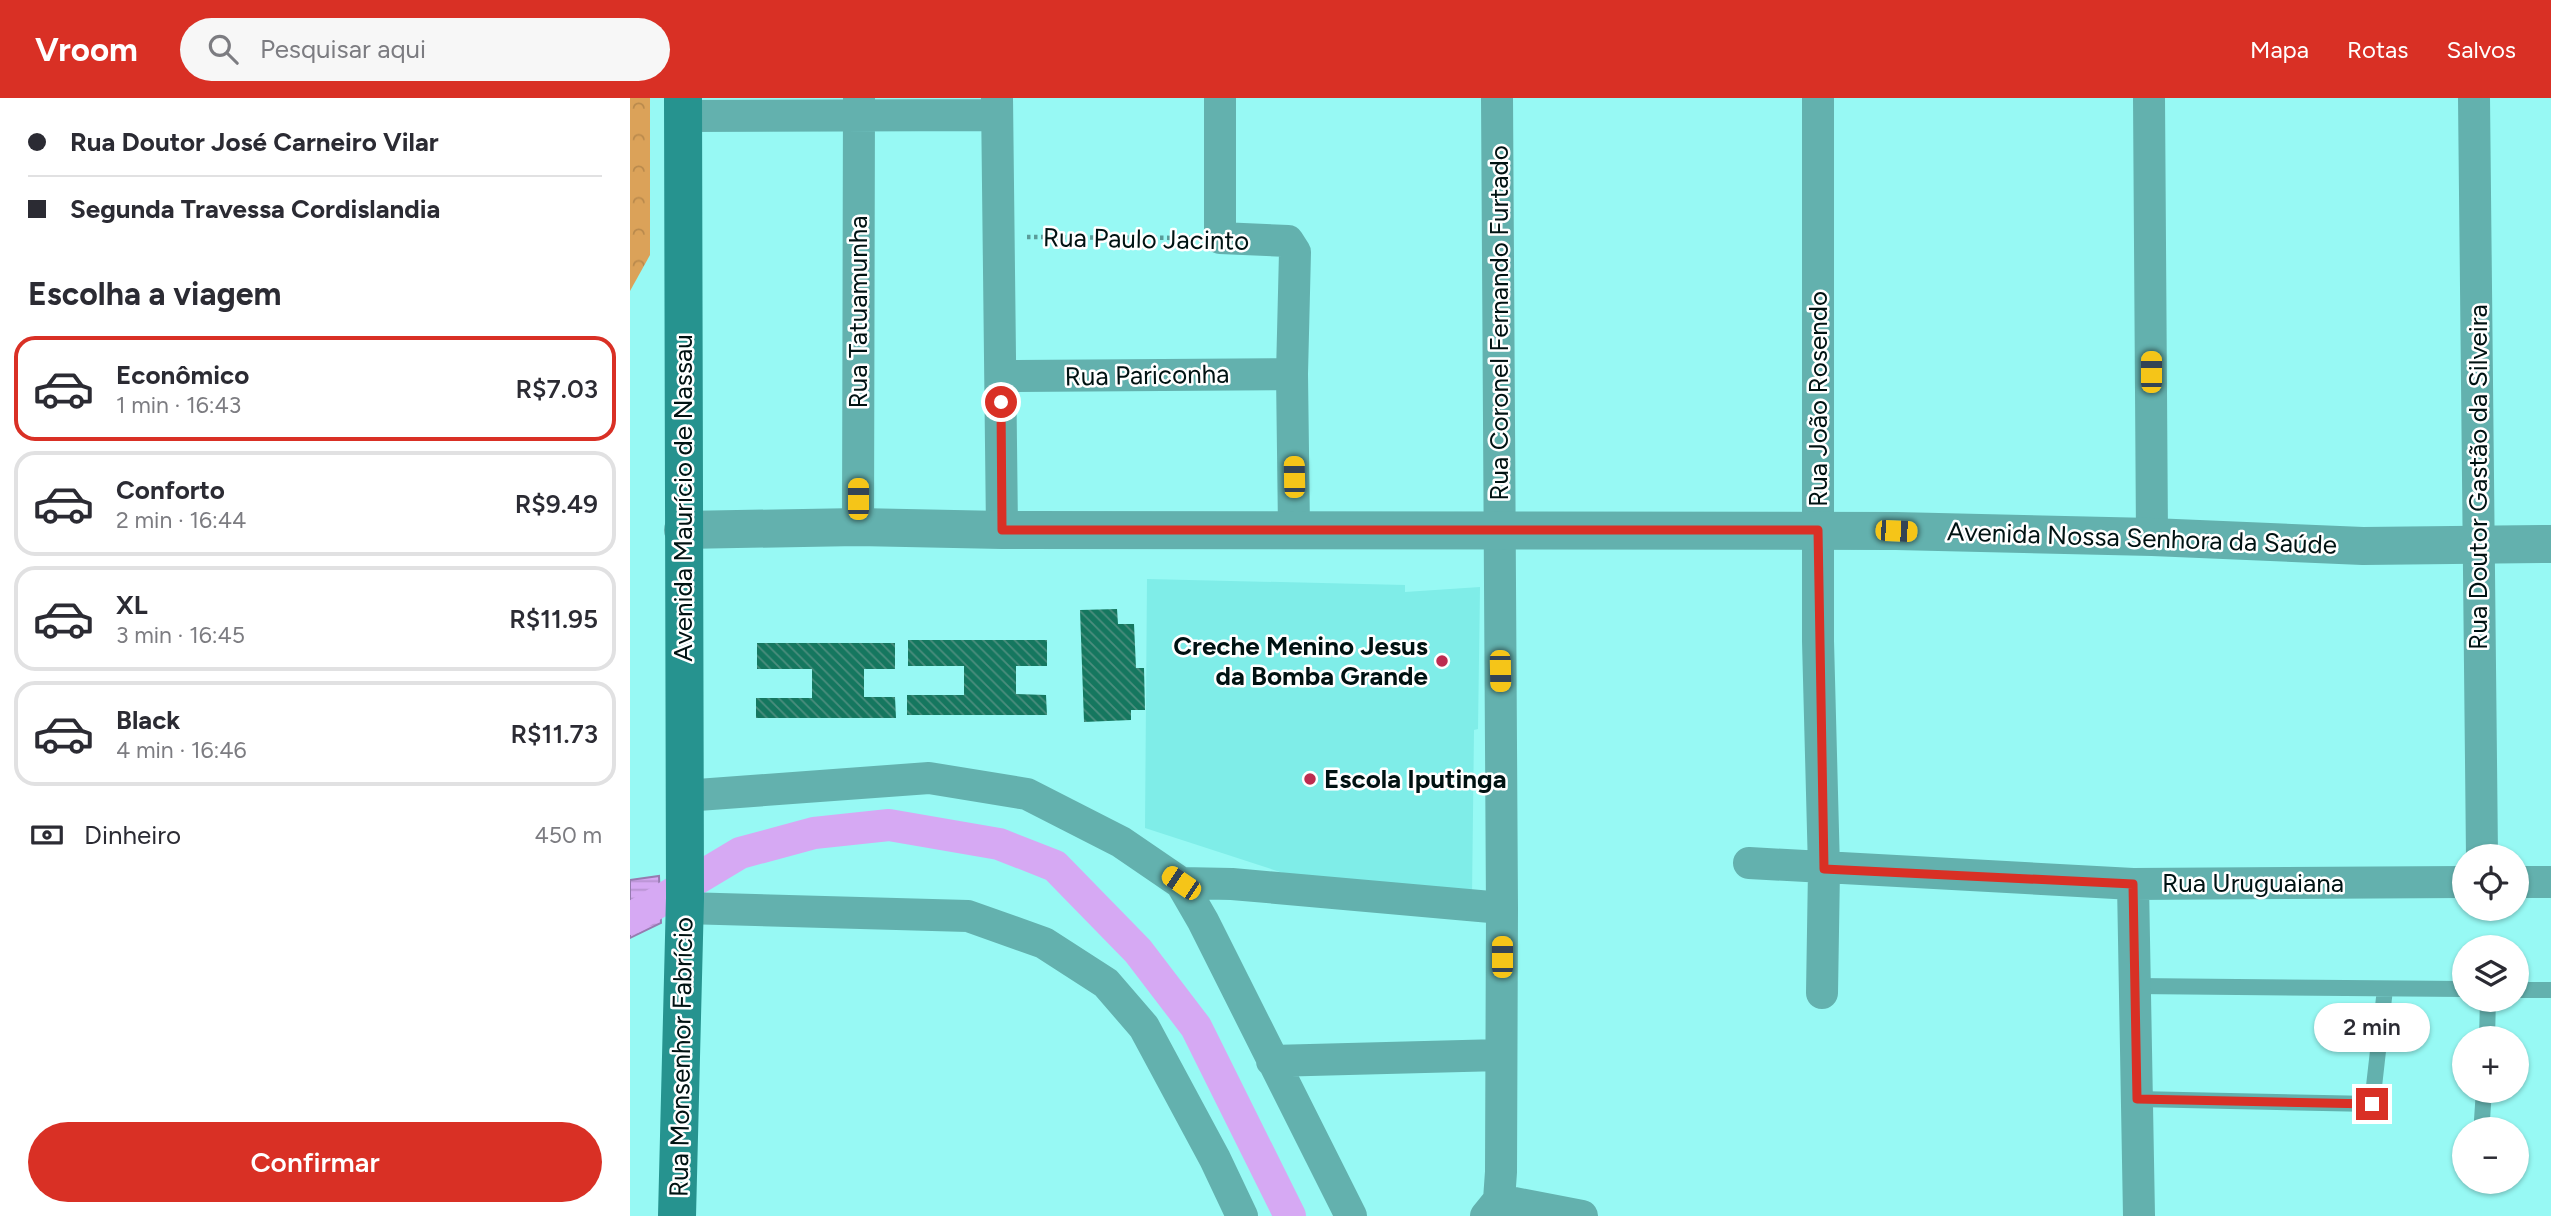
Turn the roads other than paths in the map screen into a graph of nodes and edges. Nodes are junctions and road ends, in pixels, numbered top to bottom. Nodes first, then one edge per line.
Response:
1 (1220, 98) edge
2 (1497, 98) edge
3 (1818, 98) edge
4 (2149, 98) edge
5 (2474, 98) edge
6 (996, 106) edge
7 (683, 107) edge
8 (858, 107) edge
9 (1292, 374) junction
10 (1001, 376) junction
11 (858, 527) junction
12 (1294, 529) junction
13 (683, 530) junction
14 (1002, 530) junction
15 (1500, 530) junction
16 (1818, 530) junction
17 (2152, 537) junction
18 (2479, 544) junction
19 (2551, 544) edge
20 (684, 803) junction
21 (2482, 844) edge
22 (1749, 863) dead end
23 (1824, 869) junction
24 (2452, 882) edge
25 (2529, 882) edge
26 (2551, 882) edge
27 (1181, 883) junction
28 (2133, 884) junction
29 (685, 903) junction
30 (1503, 908) junction
31 (2135, 986) junction
32 (2385, 989) junction
33 (2452, 989) edge
34 (2529, 990) edge
35 (2551, 990) edge
36 (1822, 993) dead end
37 (1501, 1055) junction
38 (1272, 1061) junction
39 (2137, 1099) junction
40 (1487, 1211) edge
41 (677, 1216) edge
42 (1241, 1216) edge
43 (1351, 1216) edge
44 (1582, 1216) edge
45 (2139, 1216) edge

1 - 9 street, Rua Paulo Jacinto
2 - 15 street, Rua Coronel Fernando Furtado
3 - 16 street, Rua João Rosendo
4 - 17 street
5 - 18 street, Rua Doutor Gastão da Silveira
6 - 8 street
6 - 10 street
7 - 8 street
7 - 13 main road, Avenida Maurício de Nassau
8 - 11 street, Rua Tatuamunha
9 - 10 street, Rua Pariconha
9 - 12 street
10 - 14 street
11 - 13 street, Avenida Nossa Senhora da Saúde
11 - 14 street, Avenida Nossa Senhora da Saúde
12 - 14 street, Avenida Nossa Senhora da Saúde
12 - 15 street, Avenida Nossa Senhora da Saúde
13 - 20 main road, Avenida Maurício de Nassau
15 - 16 street, Avenida Nossa Senhora da Saúde
15 - 30 street, Rua Coronel Fernando Furtado
16 - 17 street, Avenida Nossa Senhora da Saúde
16 - 23 street, Rua João Rosendo
17 - 18 street, Avenida Nossa Senhora da Saúde
18 - 19 street, Avenida Nossa Senhora da Saúde
18 - 21 street, Rua Doutor Gastão da Silveira
20 - 27 street
20 - 29 main road, Avenida Maurício de Nassau
22 - 23 street, Rua Uruguaiana
23 - 28 street, Rua Uruguaiana
23 - 36 street, Rua João Rosendo
24 - 28 street, Rua Uruguaiana
25 - 26 street
27 - 30 street
27 - 38 street
28 - 31 street
29 - 41 main road, Rua Monsenhor Fabrício
29 - 42 street
30 - 37 street, Rua Coronel Fernando Furtado
31 - 32 lane
31 - 39 street
32 - 33 lane
32 - 39 lane
34 - 35 lane
37 - 38 street
37 - 40 street, Rua Coronel Fernando Furtado
38 - 43 street
39 - 45 street
40 - 44 street

